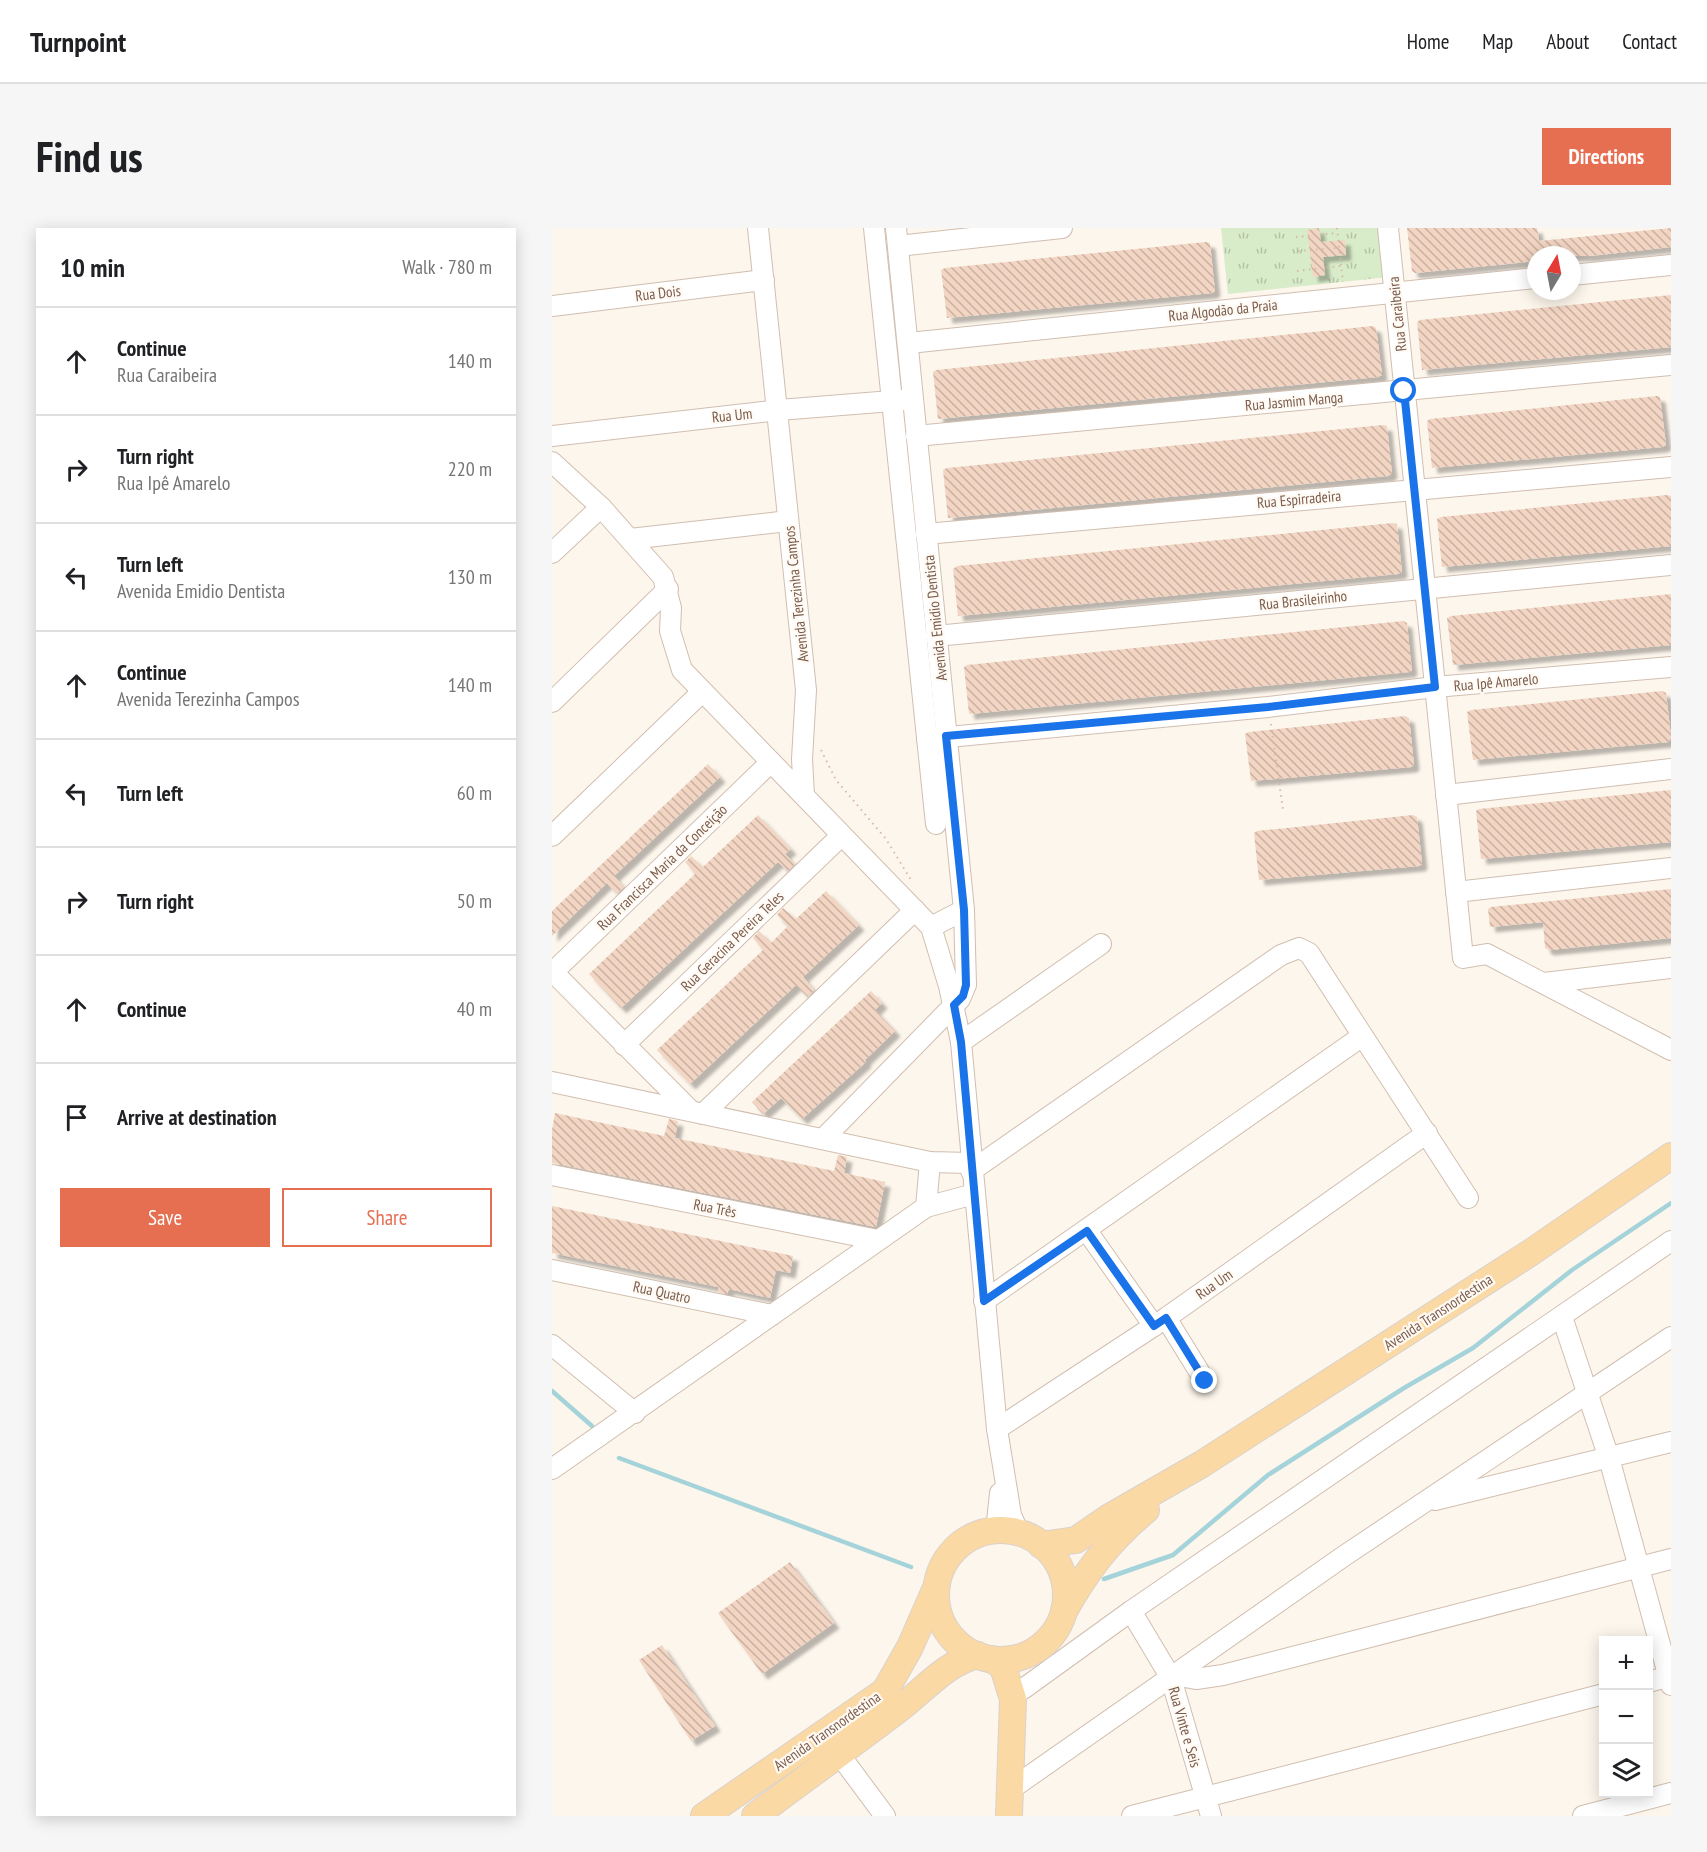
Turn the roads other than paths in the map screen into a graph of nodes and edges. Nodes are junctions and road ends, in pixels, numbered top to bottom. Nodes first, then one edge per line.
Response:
1 (758, 228) edge
2 (874, 228) edge
3 (1062, 228) edge
4 (1388, 228) edge
5 (897, 237) edge
6 (1671, 265) edge
7 (1581, 274) edge
8 (1527, 279) edge
9 (764, 280) junction
10 (1395, 292) junction
11 (552, 306) edge
12 (909, 343) junction
13 (1671, 365) edge
14 (1404, 391) junction
15 (912, 399) junction
16 (892, 401) junction
17 (779, 410) junction
18 (552, 436) edge
19 (916, 436) junction
20 (552, 462) edge
21 (1671, 467) edge
22 (1414, 489) junction
23 (601, 507) junction
24 (788, 521) junction
25 (926, 534) junction
26 (630, 539) junction
27 (552, 553) edge
28 (1671, 565) edge
29 (1425, 588) junction
30 (668, 589) junction
31 (936, 636) junction
32 (1671, 667) edge
33 (1435, 687) junction
34 (702, 692) junction
35 (552, 702) edge
36 (937, 737) junction
37 (771, 762) junction
38 (1671, 769) edge
39 (804, 795) junction
40 (1446, 795) junction
41 (936, 824) dead end
42 (552, 836) edge
43 (841, 836) junction
44 (1671, 868) edge
45 (1456, 892) junction
46 (915, 910) junction
47 (964, 910) junction
48 (931, 927) junction
49 (1101, 944) dead end
50 (1671, 968) edge
51 (552, 971) edge
52 (1544, 983) junction
53 (954, 1005) junction
54 (1361, 1037) junction
55 (961, 1042) junction
56 (624, 1045) junction
57 (1671, 1050) edge
58 (552, 1082) edge
59 (697, 1112) junction
60 (1427, 1133) junction
61 (823, 1139) junction
62 (1671, 1156) edge
63 (930, 1162) junction
64 (971, 1167) junction
65 (552, 1175) edge
66 (974, 1194) junction
67 (1468, 1198) dead end
68 (926, 1207) junction
69 (1087, 1231) junction
70 (878, 1240) junction
71 (1671, 1241) edge
72 (552, 1270) edge
73 (984, 1301) junction
74 (772, 1315) junction
75 (1562, 1317) junction
76 (1160, 1322) junction
77 (1671, 1337) edge
78 (552, 1345) edge
79 (1205, 1381) dead end
80 (1588, 1392) junction
81 (635, 1413) junction
82 (997, 1429) junction
83 (1671, 1442) edge
84 (1000, 1451) junction
85 (1609, 1458) junction
86 (556, 1459) edge
87 (1202, 1464) junction
88 (1426, 1502) junction
89 (988, 1532) junction
90 (1030, 1539) junction
91 (1671, 1559) edge
92 (1639, 1567) junction
93 (936, 1587) junction
94 (1131, 1611) junction
95 (1063, 1612) junction
96 (1046, 1641) junction
97 (985, 1657) junction
98 (1173, 1676) junction
99 (1670, 1679) edge
100 (1653, 1681) edge
101 (1023, 1689) junction
102 (1599, 1695) edge
103 (1014, 1726) junction
104 (839, 1754) junction
105 (1011, 1789) junction
106 (1671, 1793) edge
107 (1205, 1797) junction
108 (704, 1816) edge
109 (755, 1816) edge
110 (885, 1816) edge
111 (1010, 1816) edge
112 (1132, 1816) edge
113 (1210, 1816) edge
114 (1582, 1816) edge

1 - 9 street, Avenida Terezinha Campos
2 - 16 street, Avenida Emidio Dentista
3 - 5 street
4 - 10 street, Rua Caraibeira
5 - 12 street, Avenida Emidio Dentista
6 - 7 street
8 - 10 street, Rua Algodão da Praia
9 - 11 street, Rua Dois
9 - 17 street, Avenida Terezinha Campos
10 - 12 street, Rua Algodão da Praia
10 - 14 street, Rua Caraibeira
12 - 15 street, Avenida Emidio Dentista
13 - 14 street, Rua Jasmim Manga
14 - 19 street, Rua Jasmim Manga
14 - 22 street, Rua Caraibeira
15 - 16 street, Rua Um
15 - 19 street, Avenida Emidio Dentista
16 - 17 street, Rua Um
16 - 36 street, Avenida Emidio Dentista
17 - 18 street, Rua Um
17 - 24 street, Avenida Terezinha Campos
19 - 25 street, Avenida Emidio Dentista
20 - 23 street
21 - 22 street, Rua Espirradeira
22 - 25 street, Rua Espirradeira
22 - 29 street, Rua Caraibeira
23 - 26 street
23 - 27 street
24 - 26 street
24 - 39 street, Avenida Terezinha Campos
25 - 31 street, Avenida Emidio Dentista
26 - 30 street
28 - 29 street, Rua Brasileirinho
29 - 31 street, Rua Brasileirinho
29 - 33 street, Rua Caraibeira
30 - 34 street
30 - 35 street
31 - 36 street, Avenida Emidio Dentista
32 - 33 street, Rua Ipê Amarelo
33 - 36 street, Rua Ipê Amarelo
33 - 40 street, Rua Caraibeira
34 - 37 street
34 - 42 street
36 - 41 street, Avenida Emidio Dentista
36 - 47 street, Avenida Emidio Dentista
37 - 39 street
37 - 51 street, Rua Francisca Maria da Conceição
38 - 40 street
39 - 43 street
40 - 45 street, Rua Caraibeira
43 - 46 street
43 - 56 street, Rua Geracina Pereira Teles
44 - 45 street
45 - 52 street, Rua Caraibeira
46 - 48 street
46 - 59 street
47 - 48 street
47 - 53 street, Avenida Emidio Dentista
48 - 53 street
49 - 55 street
50 - 52 street
51 - 56 street
52 - 57 street
53 - 55 street
53 - 61 street, Avenida Emidio Dentista
54 - 60 street
54 - 64 street
54 - 69 street
55 - 64 street
56 - 59 street
58 - 59 street
59 - 61 street
60 - 67 street
60 - 76 street, Rua Um
61 - 63 street
62 - 87 main road, Avenida Transnordestina
63 - 64 street
63 - 68 street
64 - 66 street
65 - 70 street, Rua Três
66 - 68 street
66 - 73 street
68 - 70 street
69 - 73 street
69 - 76 street
70 - 74 street
71 - 75 street
72 - 74 street, Rua Quatro
73 - 82 street
74 - 81 street
75 - 80 street
75 - 94 street
76 - 79 street
76 - 82 street, Rua Um
77 - 80 street
78 - 81 street
80 - 85 street
80 - 88 street
81 - 86 street
82 - 84 street
83 - 85 street
84 - 89 street
84 - 90 street
85 - 88 street
85 - 92 street
87 - 90 main road, Avenida Transnordestina
87 - 95 main road, Avenida Transnordestina
88 - 98 street
89 - 90 main road
89 - 93 main road
90 - 95 main road
91 - 92 street
92 - 98 street
92 - 99 street
93 - 97 main road
93 - 108 main road, Avenida Transnordestina
94 - 98 street, Rua Vinte e Seis
94 - 101 street
95 - 96 main road
96 - 97 main road
96 - 101 main road
97 - 103 main road
97 - 104 main road, Avenida Transnordestina
98 - 105 street
98 - 107 street, Rua Vinte e Seis
99 - 100 street
101 - 103 main road
102 - 107 street
103 - 105 main road
104 - 109 main road, Avenida Transnordestina
104 - 110 street
105 - 111 main road
106 - 114 street
107 - 112 street
107 - 113 street, Rua Vinte e Seis

